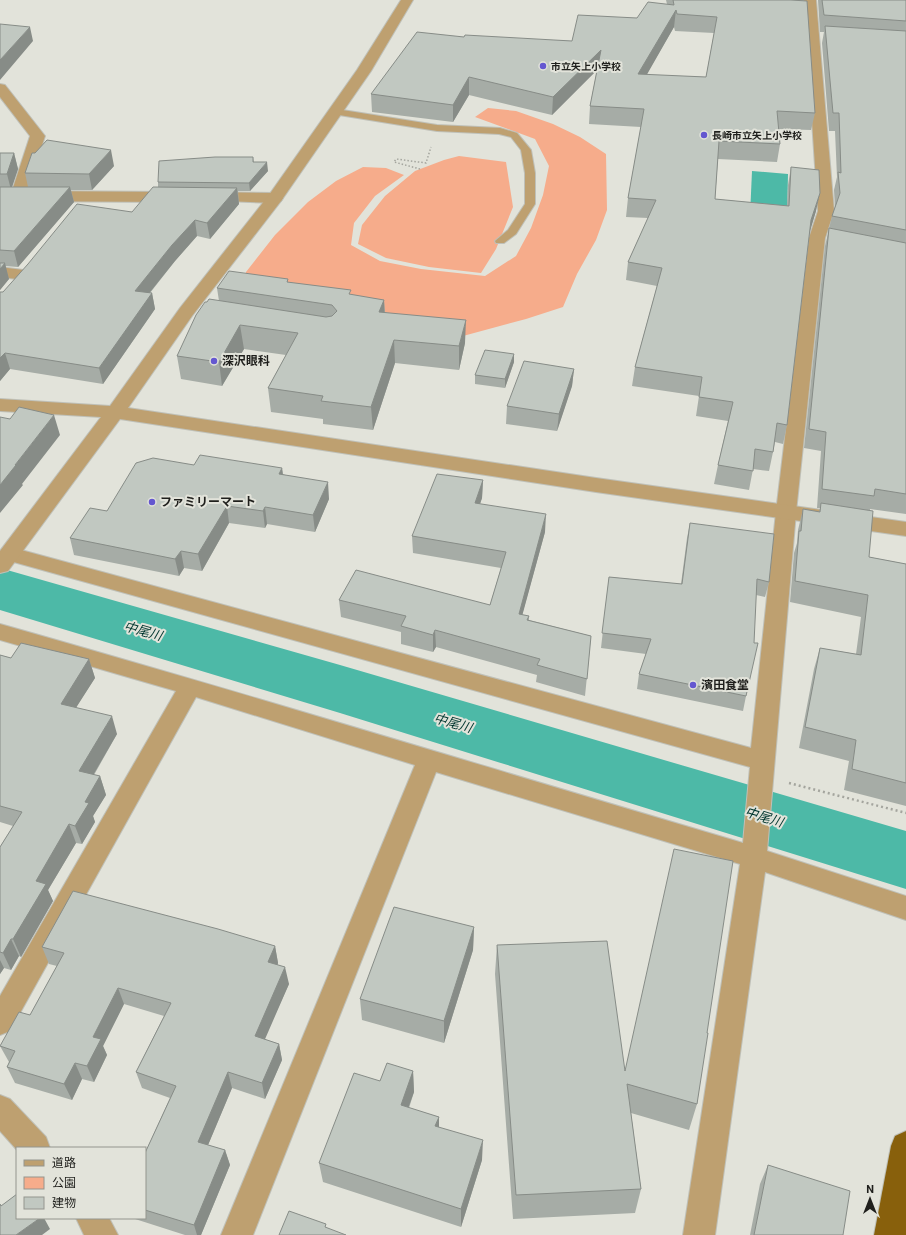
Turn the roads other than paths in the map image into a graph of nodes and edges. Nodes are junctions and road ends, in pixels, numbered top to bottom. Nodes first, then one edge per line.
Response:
1 (407, 0) edge
2 (810, 6) edge
3 (796, 11) edge
4 (814, 37) junction
5 (829, 38) edge
6 (0, 88) edge
7 (336, 112) junction
8 (0, 196) edge
9 (18, 196) junction
10 (90, 196) junction
11 (275, 198) junction
12 (74, 214) edge
13 (500, 241) dead end
14 (0, 272) edge
15 (10, 292) edge
16 (0, 405) edge
17 (115, 412) junction
18 (786, 512) junction
19 (906, 529) edge
20 (4, 561) edge
21 (0, 632) edge
22 (190, 686) junction
23 (429, 760) junction
24 (762, 768) junction
25 (754, 857) junction
26 (906, 908) edge
27 (0, 1022) edge
28 (0, 1109) edge
29 (906, 1146) edge
30 (34, 1147) edge
31 (93, 1219) edge
32 (102, 1235) edge
33 (237, 1235) edge
34 (699, 1235) edge
35 (890, 1235) edge

1 - 7 street
2 - 3 street
2 - 4 street
4 - 5 street
4 - 18 street
6 - 9 street
7 - 11 street
7 - 13 lane
8 - 9 street
9 - 10 street
10 - 11 street
10 - 12 street
11 - 17 street
14 - 15 street
16 - 17 street
17 - 18 street
17 - 20 street
18 - 19 street
18 - 24 street
20 - 24 street
21 - 22 street
22 - 23 street
22 - 27 street
23 - 25 street
23 - 33 street
24 - 25 street
25 - 26 street
25 - 34 street
28 - 30 street
29 - 35 highway
31 - 32 street

